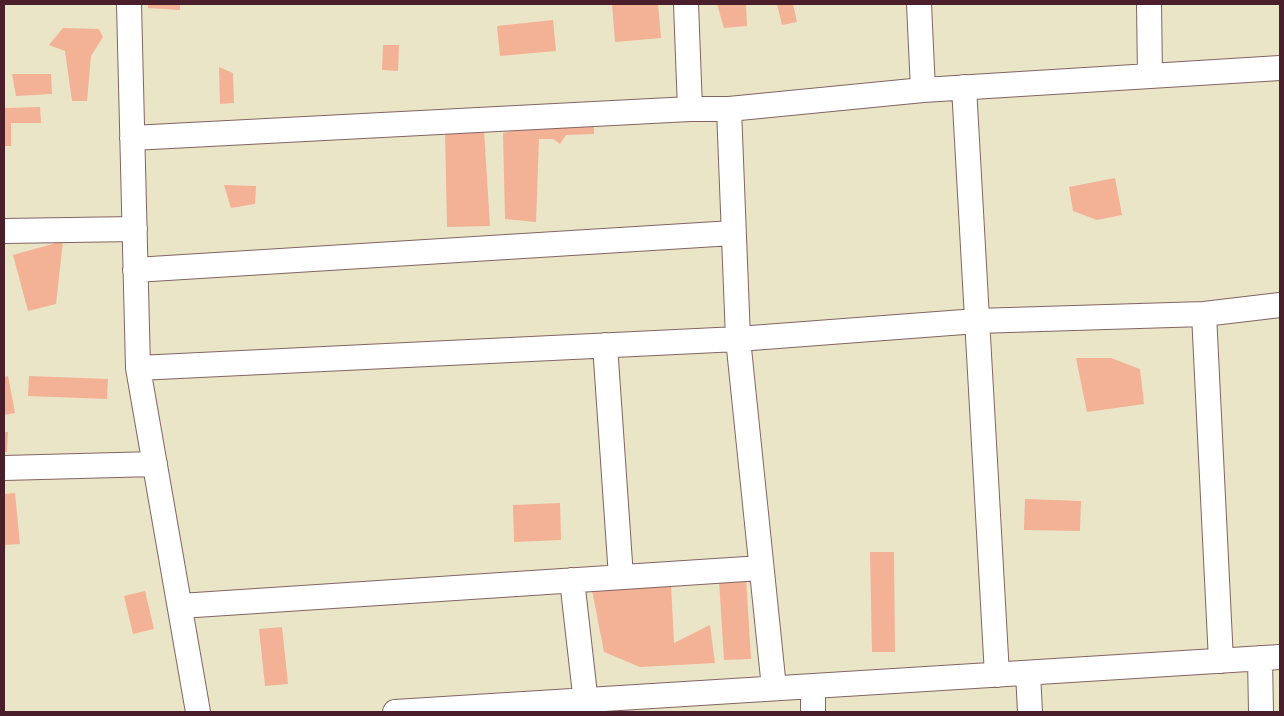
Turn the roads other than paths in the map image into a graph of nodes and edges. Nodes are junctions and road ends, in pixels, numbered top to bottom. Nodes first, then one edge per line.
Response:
1 (129, 4) edge
2 (686, 4) edge
3 (919, 4) edge
4 (1149, 4) edge
5 (1280, 68) edge
6 (1150, 76) junction
7 (964, 87) junction
8 (923, 90) junction
9 (690, 109) junction
10 (729, 109) junction
11 (132, 138) junction
12 (135, 229) junction
13 (4, 231) edge
14 (733, 233) junction
15 (135, 270) junction
16 (1280, 305) edge
17 (1204, 314) junction
18 (977, 321) junction
19 (738, 339) junction
20 (606, 345) junction
21 (138, 368) junction
22 (155, 464) junction
23 (4, 468) edge
24 (761, 568) junction
25 (620, 577) junction
26 (572, 580) junction
27 (180, 606) junction
28 (1270, 658) edge
29 (1220, 661) junction
30 (1028, 673) junction
31 (997, 675) junction
32 (813, 686) junction
33 (774, 688) junction
34 (586, 706) edge
35 (198, 712) edge
36 (395, 712) edge
37 (813, 712) edge
38 (1030, 712) edge
39 (1261, 712) edge

1 - 11 street
2 - 9 street
3 - 8 street
4 - 6 street
5 - 6 street
6 - 7 street
7 - 8 street
7 - 18 street
8 - 10 street
9 - 10 street
9 - 11 street
10 - 14 street
11 - 12 street
12 - 13 street
12 - 15 street
14 - 15 street
14 - 19 street
15 - 21 street
16 - 17 street
17 - 18 street
17 - 29 street
18 - 19 street
18 - 31 street
19 - 20 street
19 - 24 street
20 - 21 street
20 - 25 street
21 - 22 street
22 - 23 street
22 - 27 street
24 - 25 street
24 - 33 street
25 - 26 street
26 - 27 street
26 - 34 street
27 - 35 street
28 - 29 street
28 - 39 street
29 - 30 street
30 - 31 street
30 - 38 street
31 - 32 street
32 - 33 street
32 - 37 street
33 - 34 street
34 - 36 street

